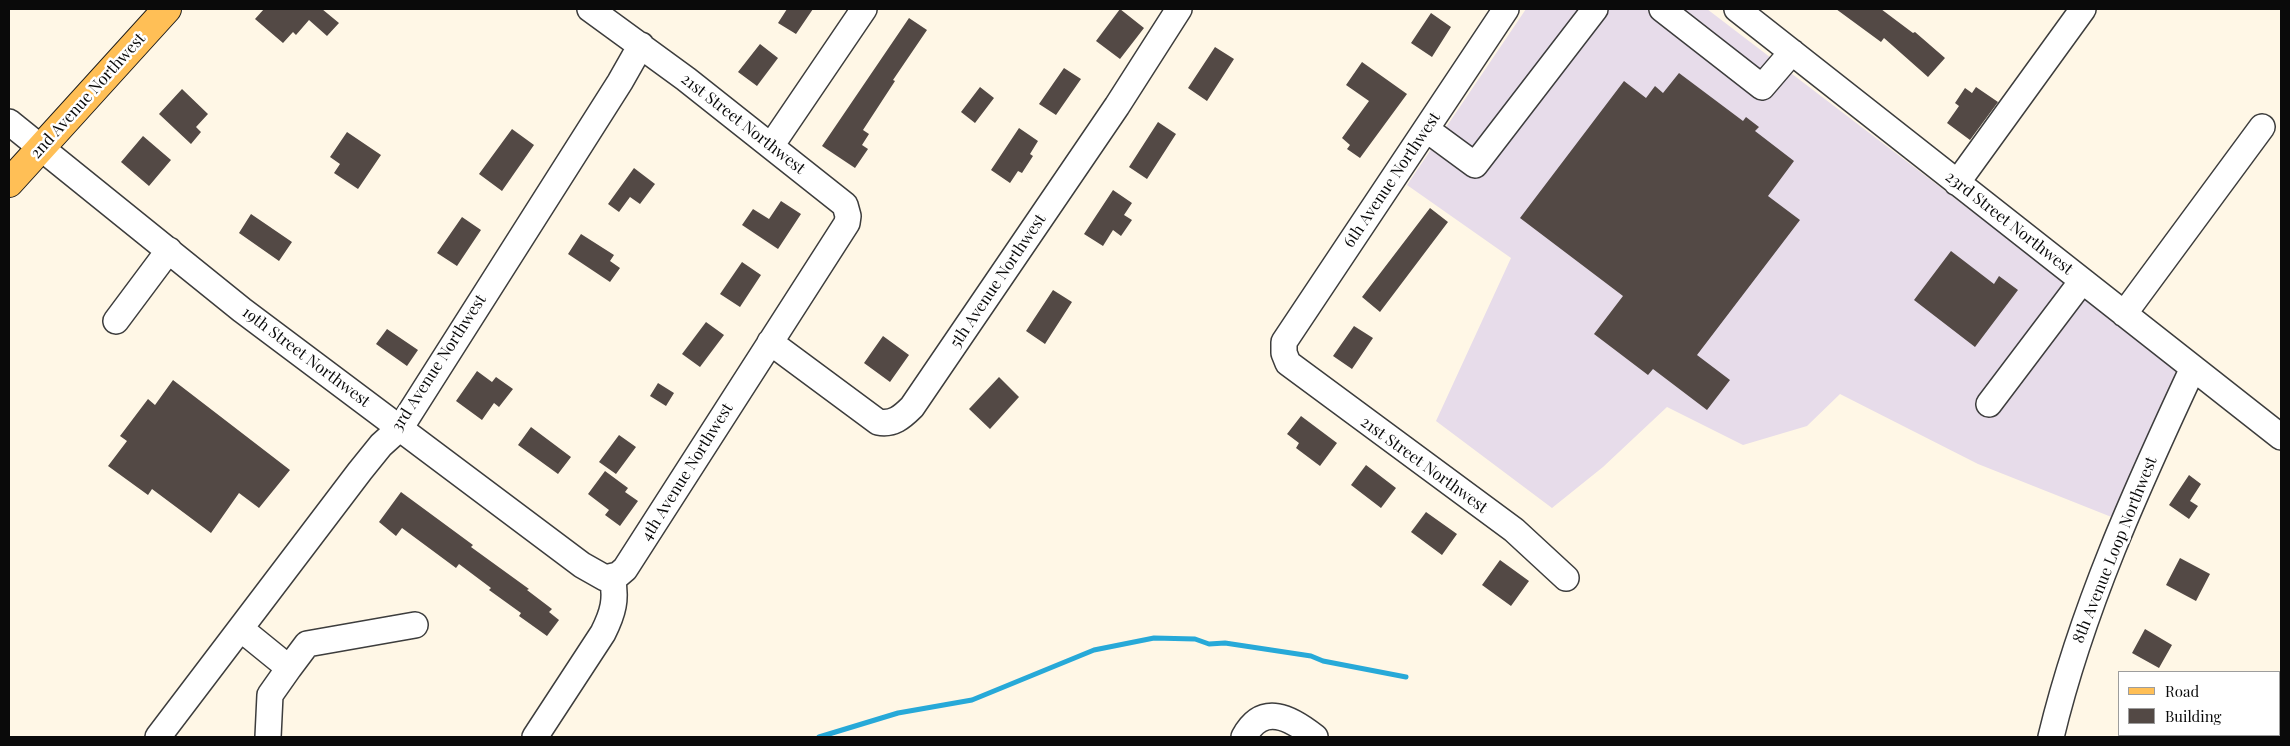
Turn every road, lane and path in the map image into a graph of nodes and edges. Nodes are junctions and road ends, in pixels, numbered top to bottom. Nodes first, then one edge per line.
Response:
1 (167, 9) edge
2 (590, 9) edge
3 (864, 9) edge
4 (1179, 9) edge
5 (1506, 9) edge
6 (1595, 9) edge
7 (1662, 9) edge
8 (1737, 9) edge
9 (2083, 9) edge
10 (641, 45) junction
11 (1792, 52) junction
12 (9, 122) edge
13 (2262, 127) dead end
14 (1426, 129) junction
15 (771, 146) junction
16 (40, 149) junction
17 (9, 183) edge
18 (1957, 183) junction
19 (845, 205) joint
20 (169, 250) junction
21 (2082, 281) junction
22 (2124, 314) junction
23 (116, 321) dead end
24 (770, 342) junction
25 (1284, 353) joint
26 (2193, 368) junction
27 (1989, 404) dead end
28 (401, 428) junction
29 (2281, 437) edge
30 (612, 577) junction
31 (1566, 578) dead end
32 (415, 625) dead end
33 (241, 630) junction
34 (289, 668) junction
35 (158, 737) edge
36 (268, 737) edge
37 (536, 737) edge
38 (1244, 737) edge
39 (1315, 737) edge
40 (2051, 737) edge

1 - 16 main road, 2nd Avenue Northwest
2 - 10 street
3 - 15 street
4 - 24 street, 5th Avenue Northwest
5 - 14 street, 6th Avenue Northwest
6 - 14 street
7 - 11 street
8 - 11 street, 23rd Street Northwest
9 - 18 street
10 - 15 street, 21st Street Northwest
10 - 28 street, 3rd Avenue Northwest
11 - 18 street, 23rd Street Northwest
12 - 16 street, 19th Street Northwest
13 - 22 street
14 - 25 street, 6th Avenue Northwest
15 - 19 street, 21st Street Northwest
16 - 17 main road, 2nd Avenue Northwest
16 - 20 street, 19th Street Northwest
18 - 21 street, 23rd Street Northwest
19 - 24 street, 4th Avenue Northwest
20 - 23 street
20 - 28 street, 19th Street Northwest
21 - 22 street, 23rd Street Northwest
21 - 27 street
22 - 26 street, 23rd Street Northwest
24 - 30 street, 4th Avenue Northwest
25 - 31 street, 21st Street Northwest
26 - 29 street, 23rd Street Northwest
26 - 40 street, 8th Avenue Loop Northwest
28 - 30 street, 19th Street Northwest
28 - 33 street, 3rd Avenue Northwest
30 - 37 street
32 - 34 street
33 - 34 street
33 - 35 street, 3rd Avenue Northwest
34 - 36 street
38 - 39 street

